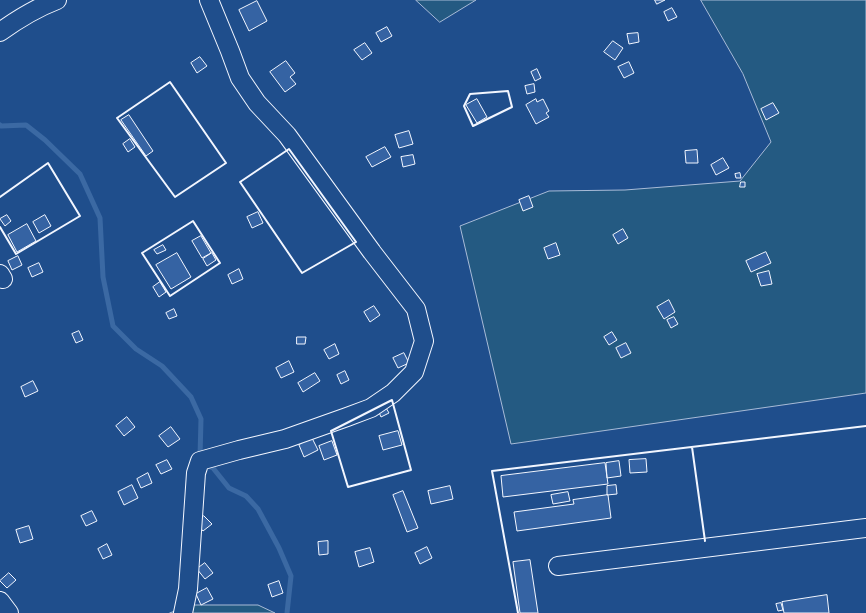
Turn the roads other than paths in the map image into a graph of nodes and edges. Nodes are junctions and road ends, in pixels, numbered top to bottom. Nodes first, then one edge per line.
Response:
1 (57, 0) edge
2 (209, 0) edge
3 (0, 32) edge
4 (866, 528) edge
5 (558, 566) dead end
6 (0, 601) edge
7 (9, 613) edge
8 (184, 613) edge

1 - 3 street
2 - 8 street
4 - 5 street
6 - 7 street

